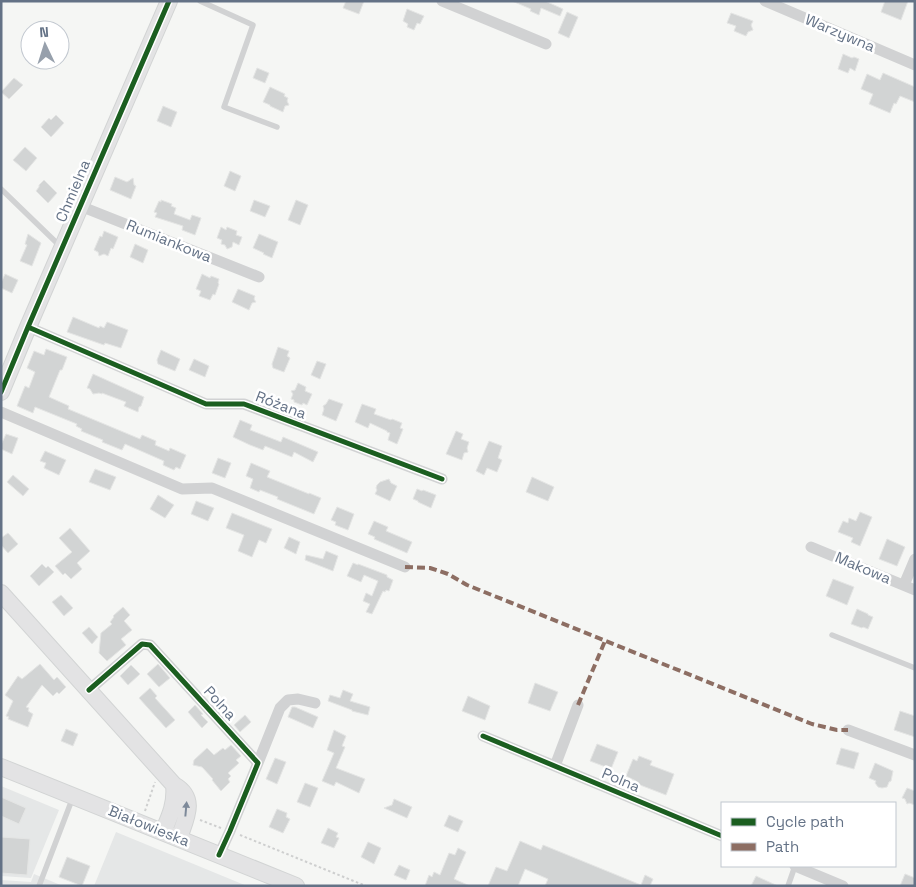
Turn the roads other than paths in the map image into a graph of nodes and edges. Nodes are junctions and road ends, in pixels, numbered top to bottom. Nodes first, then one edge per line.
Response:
1 (169, 1) edge
2 (200, 1) edge
3 (442, 1) edge
4 (765, 1) edge
5 (546, 44) dead end
6 (915, 65) edge
7 (277, 127) dead end
8 (1, 189) edge
9 (80, 206) junction
10 (62, 249) junction
11 (259, 277) dead end
12 (28, 327) junction
13 (1, 392) edge
14 (1, 412) edge
15 (442, 479) dead end
16 (811, 547) dead end
17 (915, 559) edge
18 (405, 567) dead end
19 (904, 585) junction
20 (915, 590) edge
21 (1, 593) edge
22 (832, 635) dead end
23 (915, 668) edge
24 (88, 690) junction
25 (315, 703) dead end
26 (578, 705) dead end
27 (848, 730) dead end
28 (484, 736) dead end
29 (915, 756) edge
30 (258, 763) junction
31 (555, 766) junction
32 (1, 767) edge
33 (174, 785) junction
34 (73, 796) junction
35 (163, 832) junction
36 (721, 836) edge
37 (179, 838) junction
38 (220, 855) junction
39 (795, 867) edge
40 (797, 867) edge
41 (39, 886) edge
42 (296, 886) edge
43 (788, 886) edge
44 (843, 886) edge

1 - 9 street, Chmielna
2 - 7 lane
3 - 5 street
4 - 6 street, Warzywna
8 - 10 lane
9 - 10 street, Chmielna
9 - 11 street, Rumiankowa
10 - 12 street, Chmielna
12 - 13 street, Chmielna
12 - 15 street, Różana
14 - 18 street
16 - 19 street, Makowa
17 - 19 street
19 - 20 street, Makowa
21 - 24 street
22 - 23 lane
24 - 30 street, Polna
24 - 33 street
25 - 30 street
26 - 31 street
27 - 29 street
28 - 31 street, Polna
30 - 38 street
31 - 36 street, Polna
32 - 34 street, Białowieska
33 - 35 street
37 -> 33 street
34 - 35 street, Białowieska
34 - 41 lane
35 - 37 street, Białowieska
37 - 38 street, Białowieska
38 - 42 street, Białowieska
39 - 43 lane
40 - 44 street

